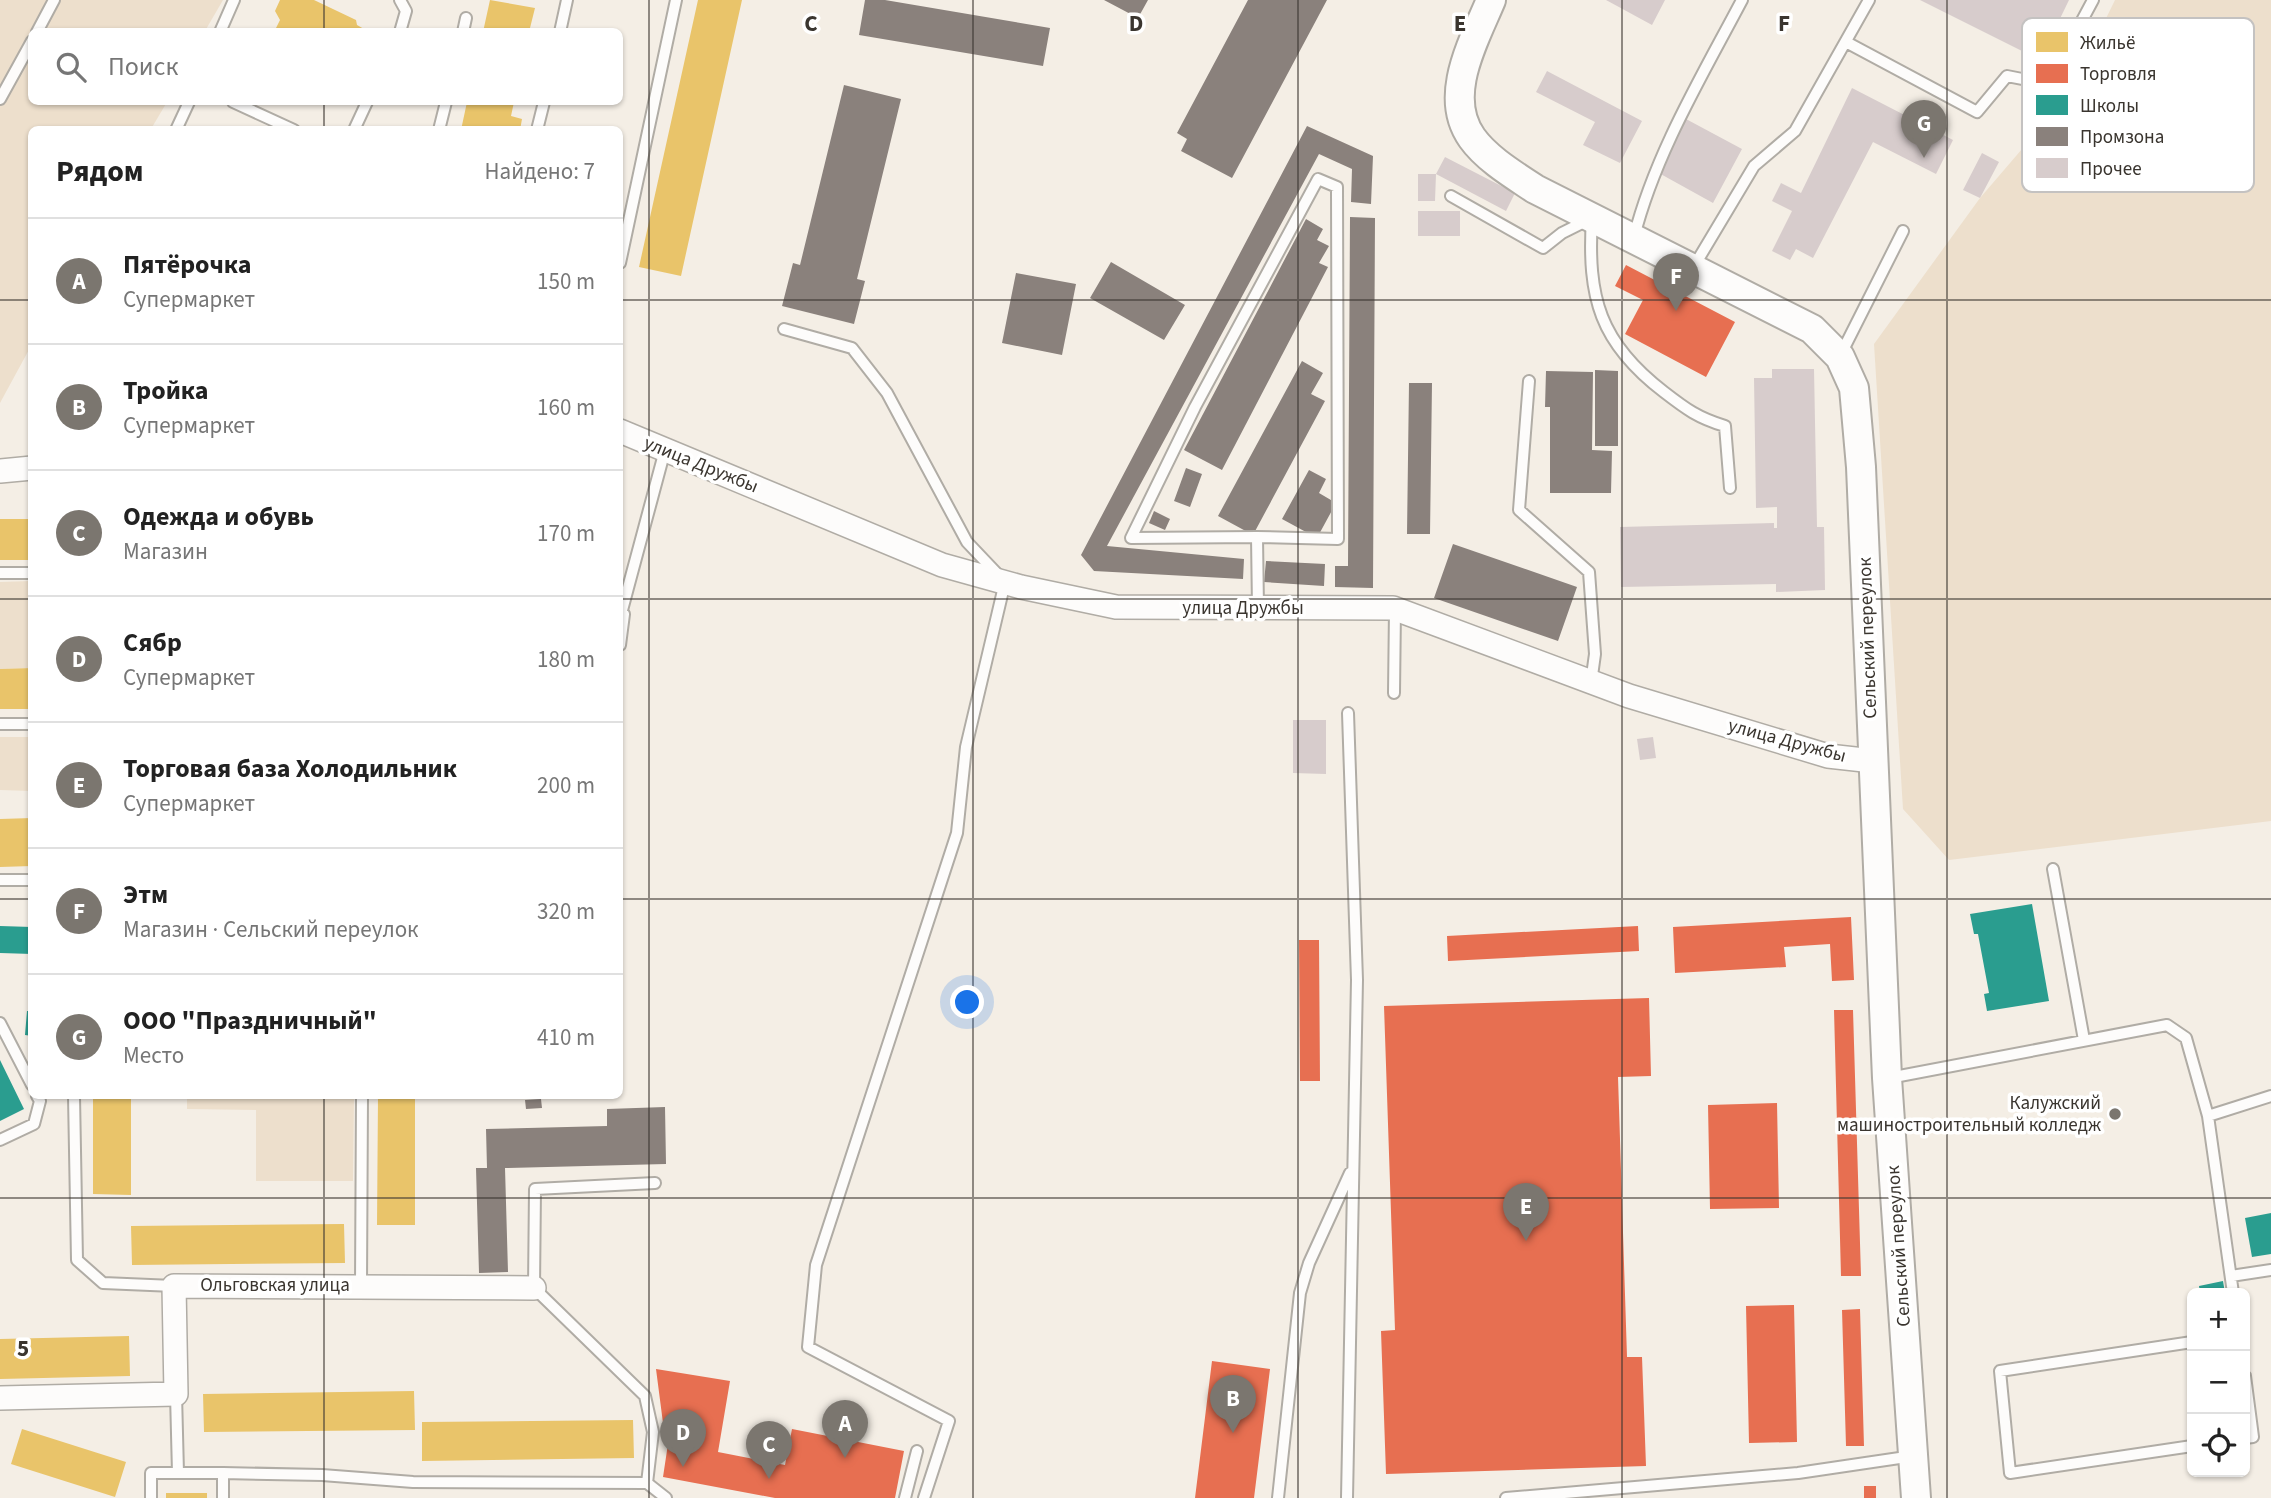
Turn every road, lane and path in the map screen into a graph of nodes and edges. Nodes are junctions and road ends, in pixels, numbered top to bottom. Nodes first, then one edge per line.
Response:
1 (54, 0) edge
2 (234, 0) edge
3 (400, 0) edge
4 (567, 0) edge
5 (676, 0) edge
6 (1491, 0) edge
7 (1742, 0) edge
8 (1869, 0) edge
9 (2093, 0) edge
10 (466, 18) dead end
11 (2083, 18) edge
12 (39, 28) edge
13 (222, 28) edge
14 (401, 28) edge
15 (464, 28) edge
16 (561, 28) edge
17 (1846, 42) junction
18 (28, 48) edge
19 (2022, 79) edge
20 (0, 99) edge
21 (188, 105) edge
22 (240, 105) edge
23 (366, 105) edge
24 (445, 105) edge
25 (543, 105) edge
26 (178, 126) edge
27 (285, 126) edge
28 (356, 126) edge
29 (440, 126) edge
30 (538, 126) edge
31 (1451, 196) dead end
32 (1592, 218) junction
33 (1903, 231) dead end
34 (1633, 240) junction
35 (623, 248) edge
36 (1691, 270) junction
37 (784, 329) dead end
38 (1840, 357) junction
39 (1529, 381) dead end
40 (623, 432) edge
41 (665, 450) junction
42 (28, 468) edge
43 (0, 471) edge
44 (1730, 488) dead end
45 (1257, 537) junction
46 (0, 573) edge
47 (28, 573) edge
48 (1005, 582) junction
49 (623, 607) edge
50 (1258, 608) junction
51 (1395, 609) junction
52 (1591, 683) junction
53 (1394, 693) dead end
54 (1348, 713) dead end
55 (0, 724) edge
56 (28, 724) edge
57 (1873, 761) junction
58 (2053, 869) dead end
59 (0, 880) edge
60 (28, 880) edge
61 (0, 1023) edge
62 (2084, 1041) junction
63 (28, 1077) edge
64 (1887, 1078) junction
65 (2271, 1096) edge
66 (39, 1099) edge
67 (74, 1099) edge
68 (362, 1099) edge
69 (2208, 1116) junction
70 (0, 1140) edge
71 (1353, 1167) junction
72 (655, 1183) dead end
73 (2271, 1270) edge
74 (2231, 1276) junction
75 (361, 1285) junction
76 (174, 1286) junction
77 (534, 1288) junction
78 (2232, 1288) edge
79 (2187, 1343) edge
80 (176, 1394) junction
81 (0, 1398) edge
82 (2250, 1414) edge
83 (2250, 1437) edge
84 (2187, 1447) edge
85 (917, 1451) dead end
86 (1913, 1456) junction
87 (178, 1473) junction
88 (223, 1473) junction
89 (647, 1483) junction
90 (151, 1498) edge
91 (223, 1498) edge
92 (666, 1498) edge
93 (905, 1498) edge
94 (925, 1498) edge
95 (1278, 1498) edge
96 (1347, 1498) edge
97 (1506, 1498) edge
98 (1916, 1498) edge

1 - 12 lane
2 - 13 lane
3 - 14 lane
4 - 16 lane
5 - 35 lane
6 - 32 street, Сельский переулок
7 - 34 lane
8 - 17 lane
9 - 11 lane
10 - 15 lane
17 - 19 lane
17 - 36 lane
18 - 20 lane
21 - 26 lane
22 - 27 lane
23 - 28 lane
24 - 29 lane
25 - 30 lane
31 - 32 lane
32 - 34 street, Сельский переулок
32 - 44 lane
33 - 38 lane
34 - 36 street, Сельский переулок
36 - 38 street, Сельский переулок
37 - 48 lane
38 - 57 street, Сельский переулок
39 - 52 lane
40 - 41 street, улица Дружбы
41 - 48 street, улица Дружбы
41 - 49 lane
42 - 43 street
45 - 45 lane
45 - 50 lane
46 - 47 lane
48 - 50 street, улица Дружбы
48 - 94 lane
50 - 51 street, улица Дружбы
51 - 52 street, улица Дружбы
51 - 53 lane
52 - 57 street, улица Дружбы
54 - 71 lane
55 - 56 lane
57 - 64 street, Сельский переулок
58 - 62 lane
59 - 60 lane
61 - 63 lane
62 - 64 lane
62 - 69 lane
64 - 86 street, Сельский переулок
65 - 69 lane
66 - 70 lane
67 - 76 lane
68 - 75 lane
69 - 74 lane
71 - 95 lane
71 - 96 lane
72 - 77 lane
73 - 74 lane
74 - 78 lane
75 - 76 street, Ольговская улица
75 - 77 street, Ольговская улица
76 - 80 street, Ольговская улица
77 - 89 lane
79 - 84 lane
80 - 81 street
80 - 87 lane
82 - 83 lane
85 - 93 lane
86 - 97 lane
86 - 98 street, Сельский переулок
87 - 88 lane
87 - 90 lane
88 - 89 lane
88 - 91 lane
89 - 92 lane

